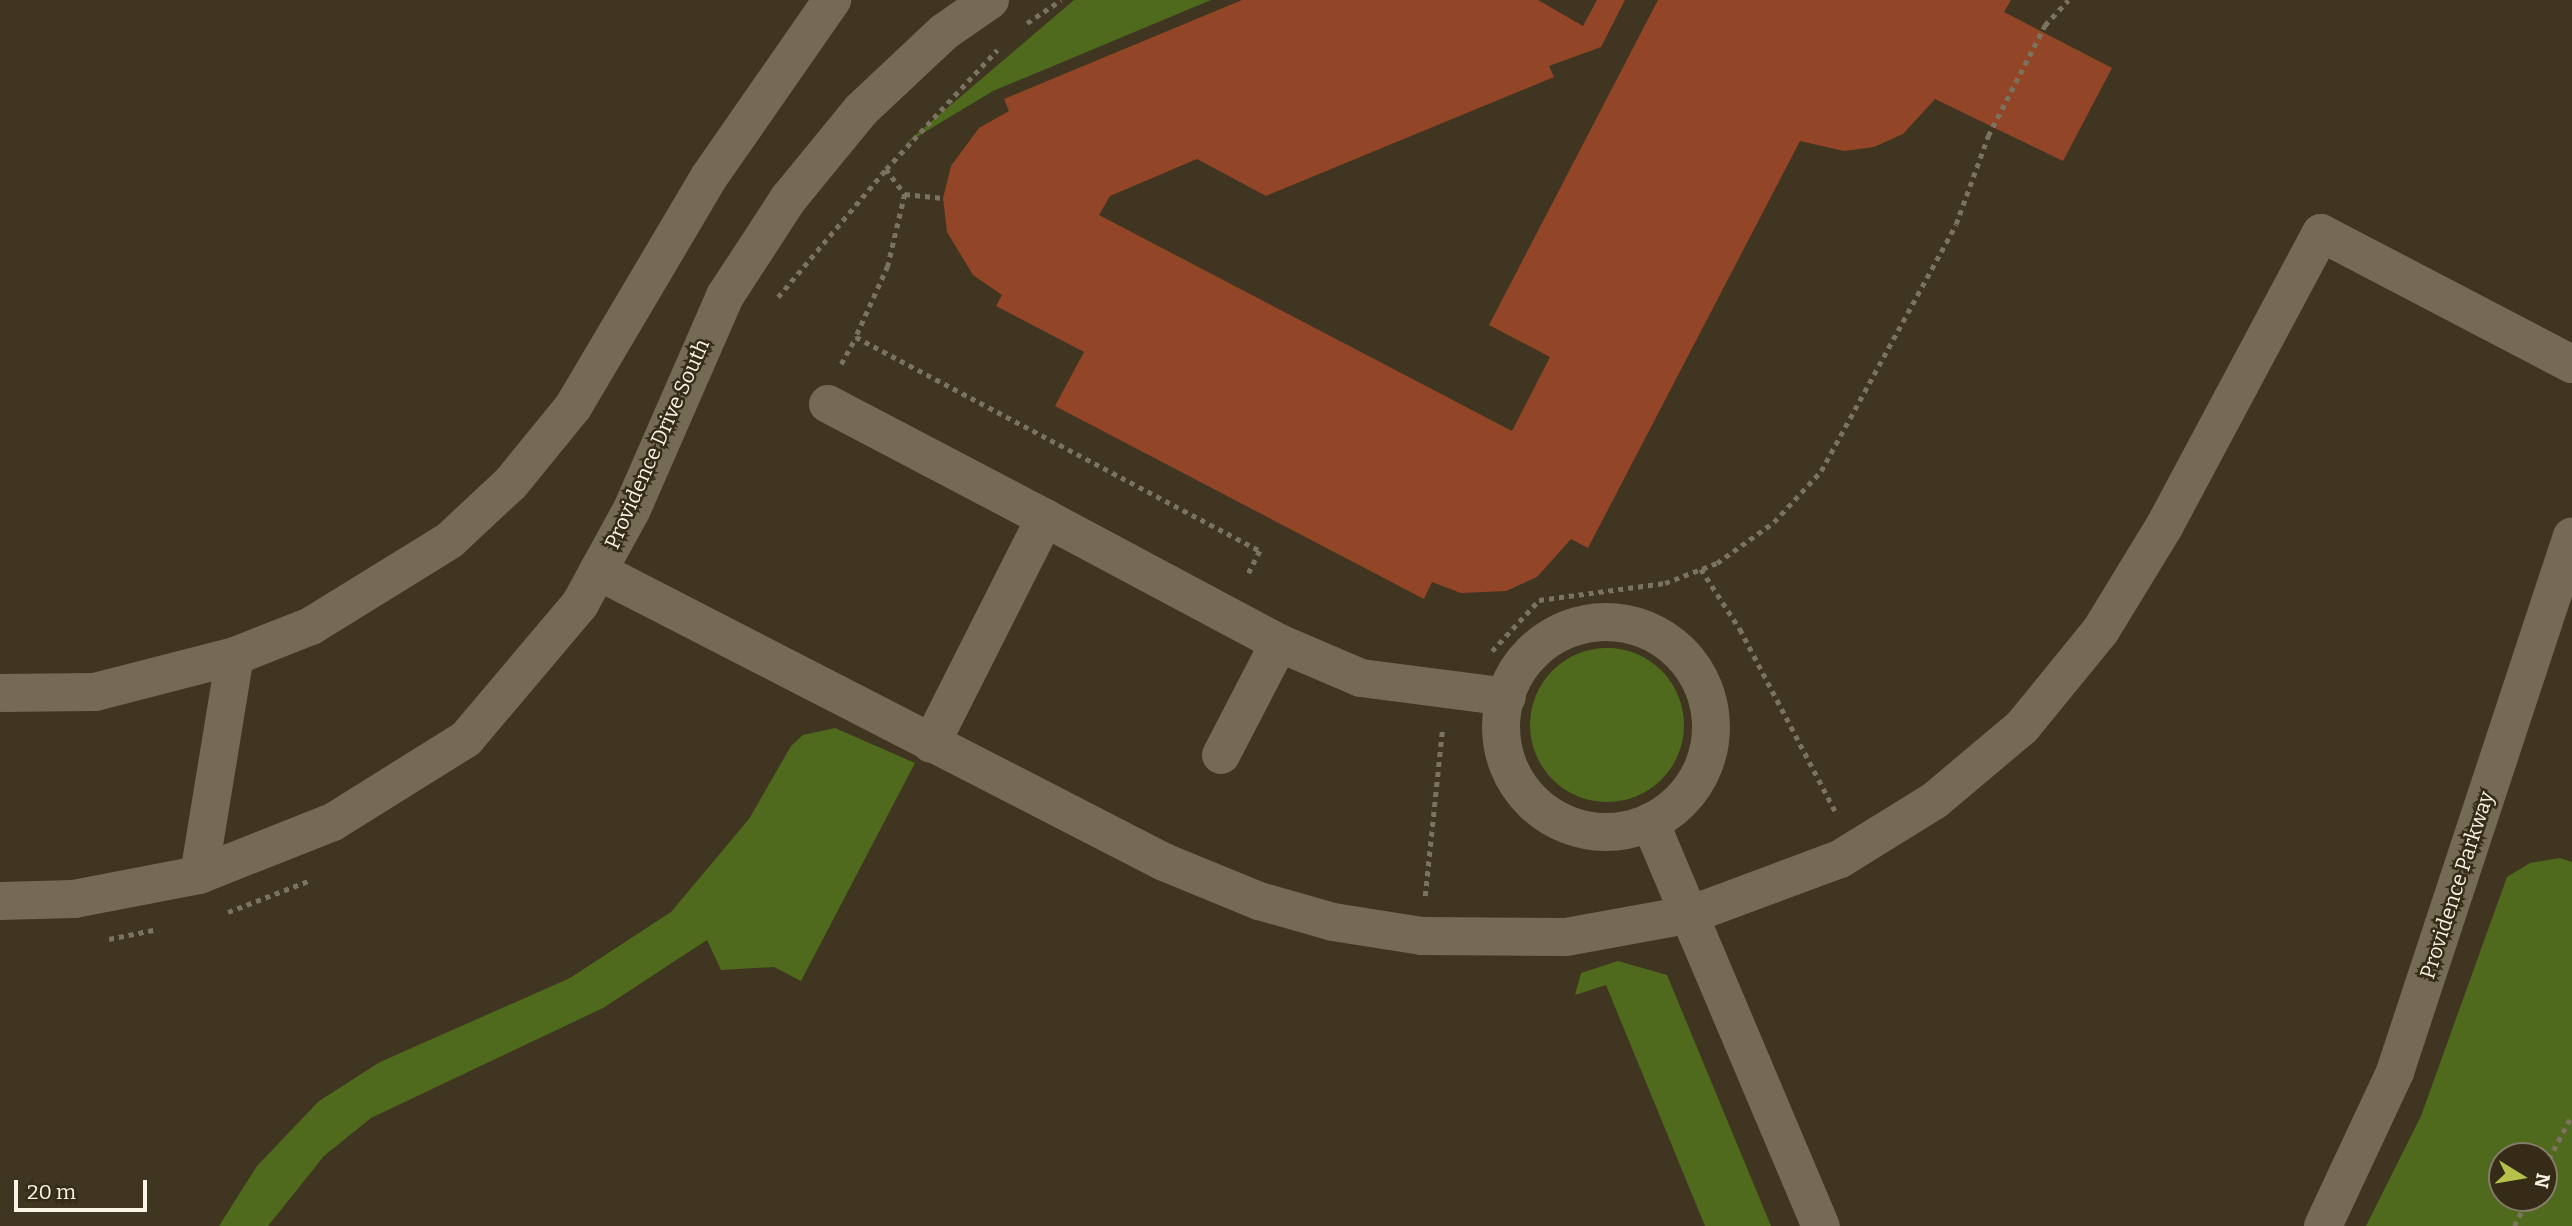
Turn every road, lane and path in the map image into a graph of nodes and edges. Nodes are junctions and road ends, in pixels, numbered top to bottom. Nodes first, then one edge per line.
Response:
1 (832, 0) edge
2 (990, 0) edge
3 (1061, 0) edge
4 (1015, 34) dead end
5 (1006, 42) dead end
6 (886, 169) dead end
7 (905, 194) dead end
8 (943, 198) dead end
9 (2572, 364) edge
10 (828, 404) dead end
11 (1045, 518) junction
12 (2572, 536) edge
13 (1701, 569) dead end
14 (598, 570) junction
15 (1279, 643) junction
16 (235, 656) junction
17 (1462, 691) junction
18 (0, 694) edge
19 (1507, 697) junction
20 (931, 744) junction
21 (1221, 755) dead end
22 (1650, 822) junction
23 (1858, 848) junction
24 (199, 875) junction
25 (0, 901) edge
26 (1692, 914) junction
27 (1422, 936) junction
28 (2572, 1115) edge
29 (2558, 1142) edge
30 (1821, 1226) edge
31 (2323, 1226) edge

1 - 16 street
2 - 14 street, Providence Drive South
3 - 4 path
5 - 6 path
7 - 8 path
9 - 23 street
10 - 11 street
11 - 15 street
11 - 20 street
12 - 31 street, Providence Parkway
13 - 23 path
14 - 20 street
14 - 24 street, Providence Drive South
15 - 17 street
15 - 21 street
16 - 18 street
16 - 24 street
17 - 19 street
17 - 27 path
19 - 22 street
19 - 22 street
20 - 27 street
22 - 26 street
23 - 26 street
24 - 25 street, Providence Drive South
26 - 27 street
26 - 30 street
28 - 29 path

